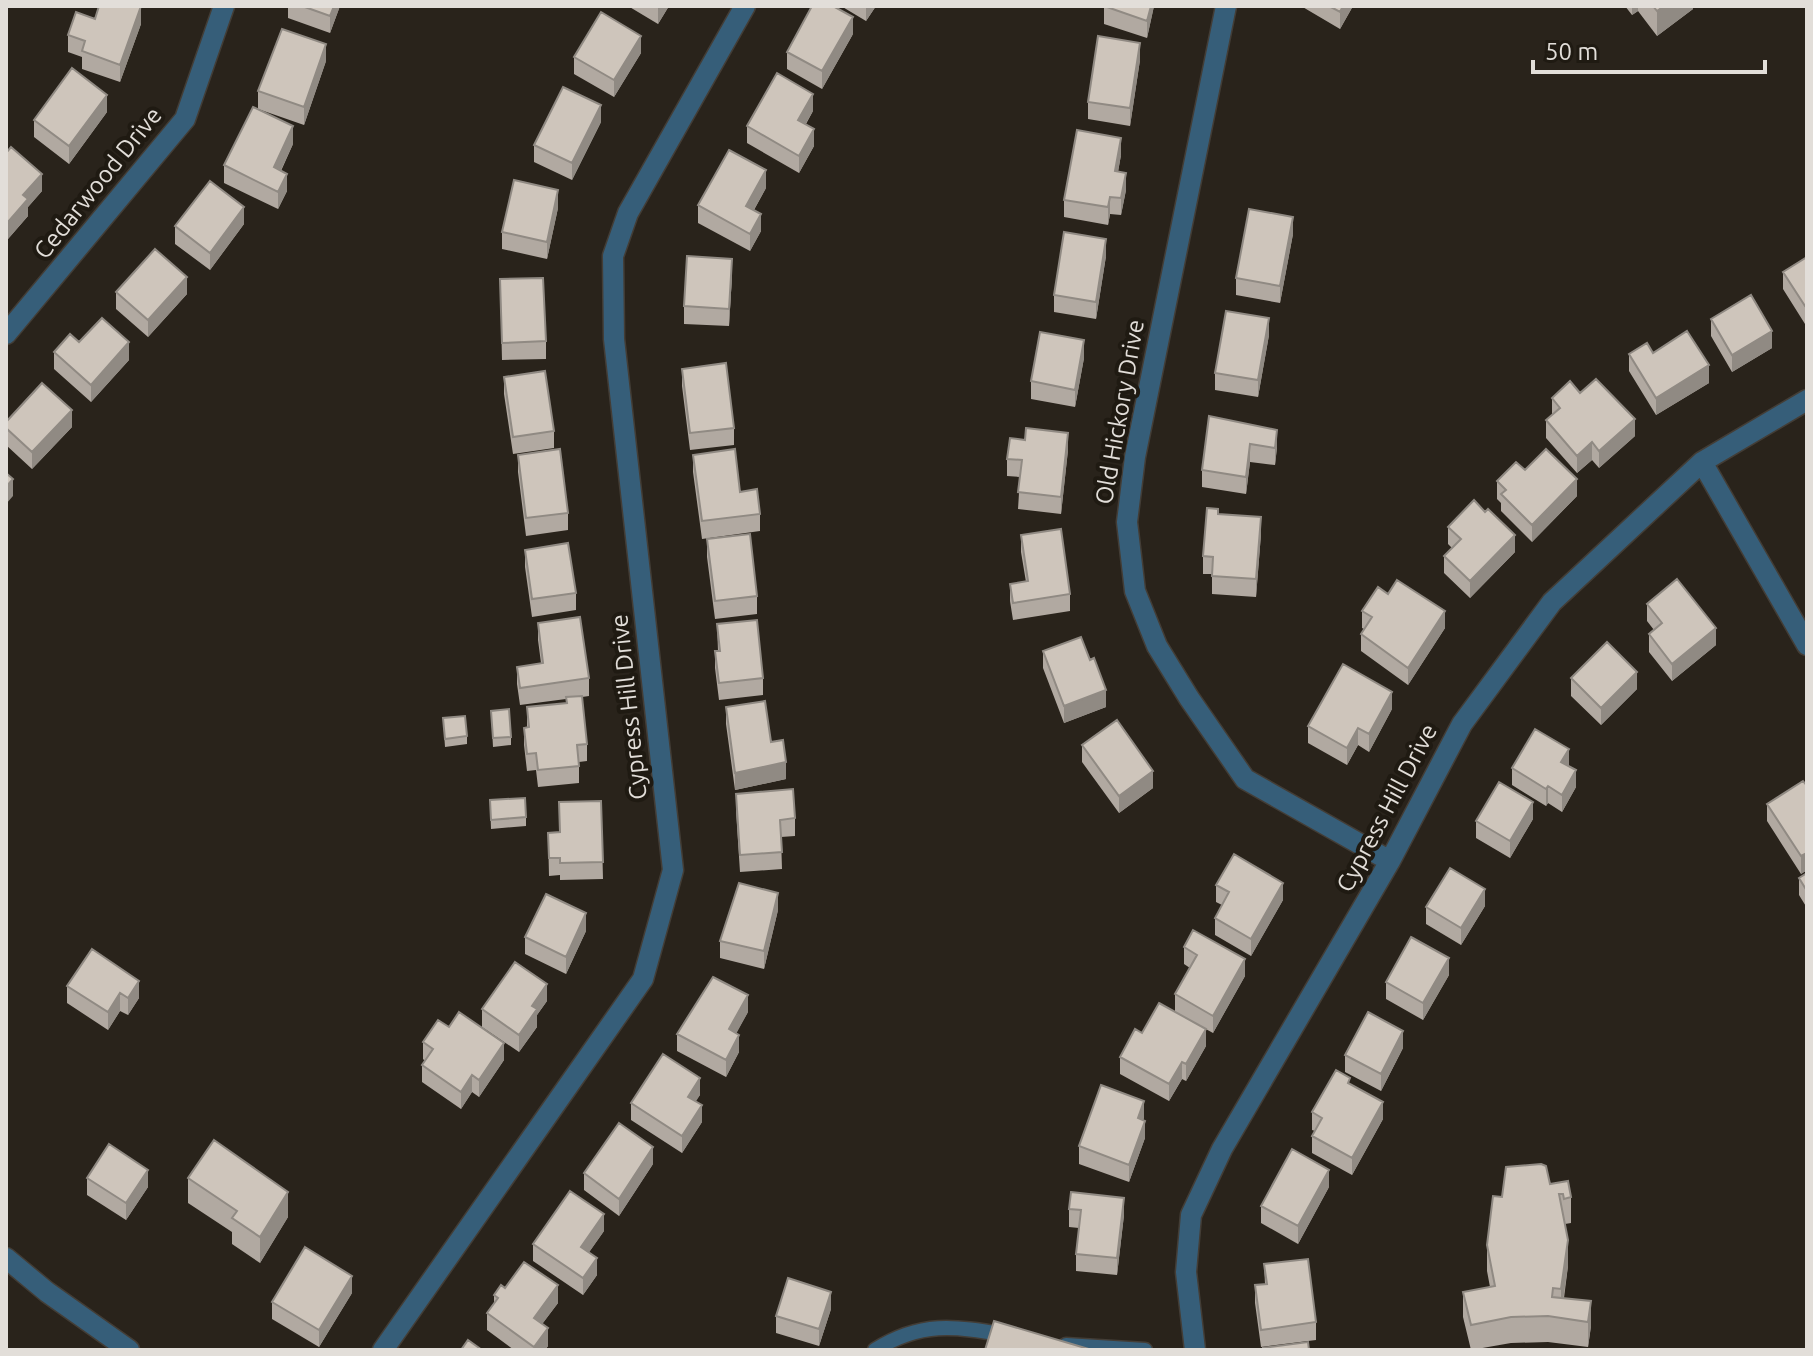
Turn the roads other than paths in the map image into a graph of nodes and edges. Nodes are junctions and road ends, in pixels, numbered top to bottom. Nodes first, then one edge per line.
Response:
1 (224, 6) edge
2 (745, 6) edge
3 (1226, 6) edge
4 (6, 334) edge
5 (1807, 400) edge
6 (1702, 462) junction
7 (1807, 645) edge
8 (1390, 861) junction
9 (6, 1258) edge
10 (1024, 1338) edge
11 (1054, 1343) edge
12 (129, 1350) edge
13 (383, 1350) edge
14 (875, 1350) edge
15 (1145, 1350) edge
16 (1195, 1350) edge

1 - 4 street, Cedarwood Drive
2 - 13 street, Cypress Hill Drive
3 - 8 street, Old Hickory Drive
5 - 6 street, Cypress Hill Drive
6 - 7 street
6 - 8 street, Cypress Hill Drive
8 - 16 street, Cypress Hill Drive
9 - 12 street
10 - 14 lane
11 - 15 lane

